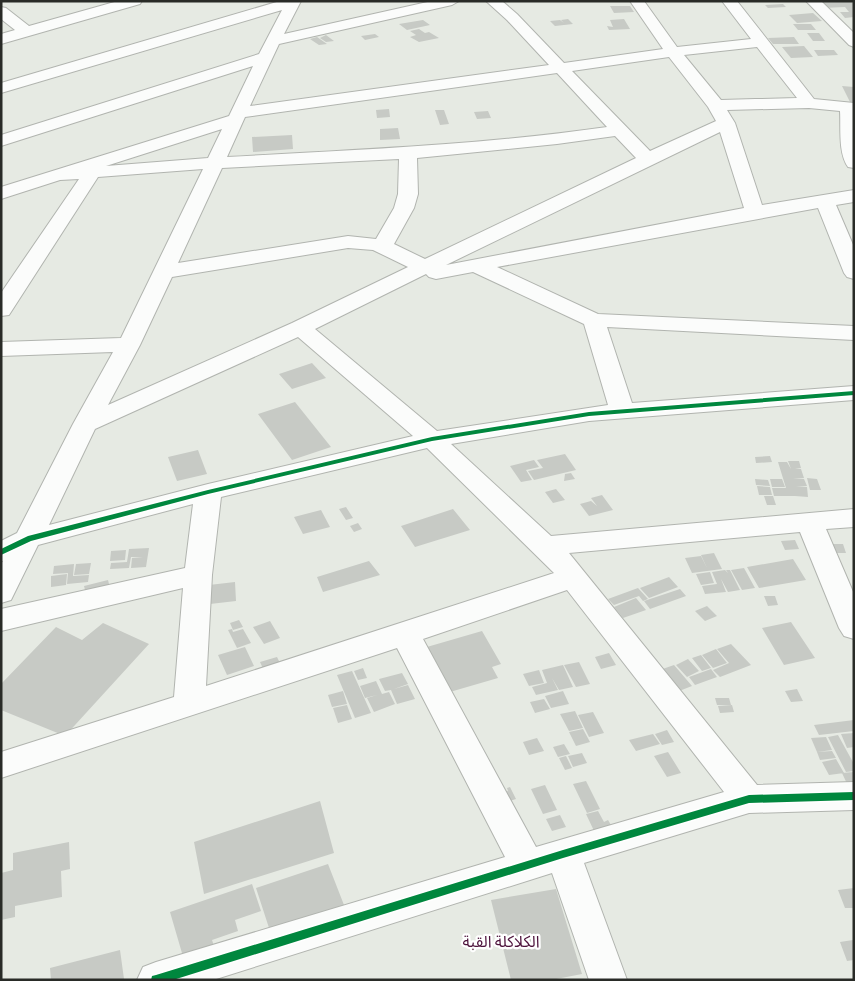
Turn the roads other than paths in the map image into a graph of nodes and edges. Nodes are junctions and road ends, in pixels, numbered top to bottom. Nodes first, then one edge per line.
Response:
1 (135, 1) edge
2 (452, 1) edge
3 (518, 1) edge
4 (637, 1) edge
5 (729, 1) edge
6 (813, 1) edge
7 (294, 2) edge
8 (494, 2) edge
9 (410, 5) edge
10 (1, 11) edge
11 (26, 32) junction
12 (1, 39) edge
13 (853, 41) edge
14 (763, 42) junction
15 (269, 49) junction
16 (673, 52) junction
17 (558, 68) junction
18 (1, 88) edge
19 (809, 103) junction
20 (716, 105) junction
21 (851, 107) edge
22 (237, 116) junction
23 (726, 123) junction
24 (619, 130) junction
25 (1, 141) edge
26 (408, 154) junction
27 (853, 155) edge
28 (647, 160) junction
29 (215, 163) junction
30 (92, 173) junction
31 (57, 175) junction
32 (1, 193) edge
33 (854, 196) edge
34 (825, 200) junction
35 (755, 212) junction
36 (383, 245) junction
37 (475, 266) junction
38 (425, 268) junction
39 (163, 272) junction
40 (854, 273) edge
41 (400, 280) junction
42 (1, 310) edge
43 (594, 320) junction
44 (300, 328) junction
45 (854, 333) edge
46 (129, 345) junction
47 (1, 350) edge
48 (854, 393) edge
49 (622, 411) junction
50 (85, 424) junction
51 (432, 439) junction
52 (208, 492) junction
53 (854, 518) edge
54 (809, 522) junction
55 (28, 539) junction
56 (546, 546) junction
57 (1, 552) edge
58 (198, 574) junction
59 (573, 577) junction
60 (1, 594) edge
61 (1, 620) edge
62 (854, 628) edge
63 (405, 634) junction
64 (189, 704) junction
65 (1, 765) edge
66 (854, 796) edge
67 (749, 800) junction
68 (563, 854) junction
69 (527, 865) junction
70 (156, 980) edge
71 (608, 980) edge

1 - 11 street
2 - 9 street
3 - 8 street
4 - 16 street
5 - 14 street
6 - 13 street
7 - 15 street
7 - 18 street
8 - 17 street
9 - 15 street
10 - 11 street
11 - 12 street
14 - 16 street
14 - 19 street
15 - 22 street
15 - 25 street
16 - 17 street
16 - 20 street
17 - 22 street
17 - 24 street
19 - 20 street
19 - 21 street
20 - 23 street
21 - 27 street
22 - 29 street
22 - 31 street
23 - 28 street
23 - 35 street
24 - 26 street
24 - 28 street
26 - 29 street
26 - 36 street
28 - 38 street
29 - 30 street
29 - 39 street
30 - 31 street
30 - 42 street
31 - 32 street
33 - 34 street
34 - 35 street
34 - 40 street
35 - 37 street
36 - 38 street
36 - 39 street
37 - 41 street
37 - 43 street
38 - 41 street
39 - 46 street
41 - 44 street
43 - 45 street
43 - 49 street
44 - 50 street
44 - 51 street
46 - 47 street
46 - 50 street
48 - 49 street
49 - 51 street
50 - 55 street
51 - 52 street
51 - 56 street
52 - 55 street
52 - 58 street
53 - 54 street
54 - 56 street
54 - 62 street
55 - 57 street
55 - 60 street
56 - 59 street
58 - 61 street
58 - 64 street
59 - 63 street
59 - 67 street
63 - 64 street
63 - 69 street
64 - 65 street
66 - 67 street
67 - 68 street
68 - 69 street
68 - 71 street
69 - 70 street

